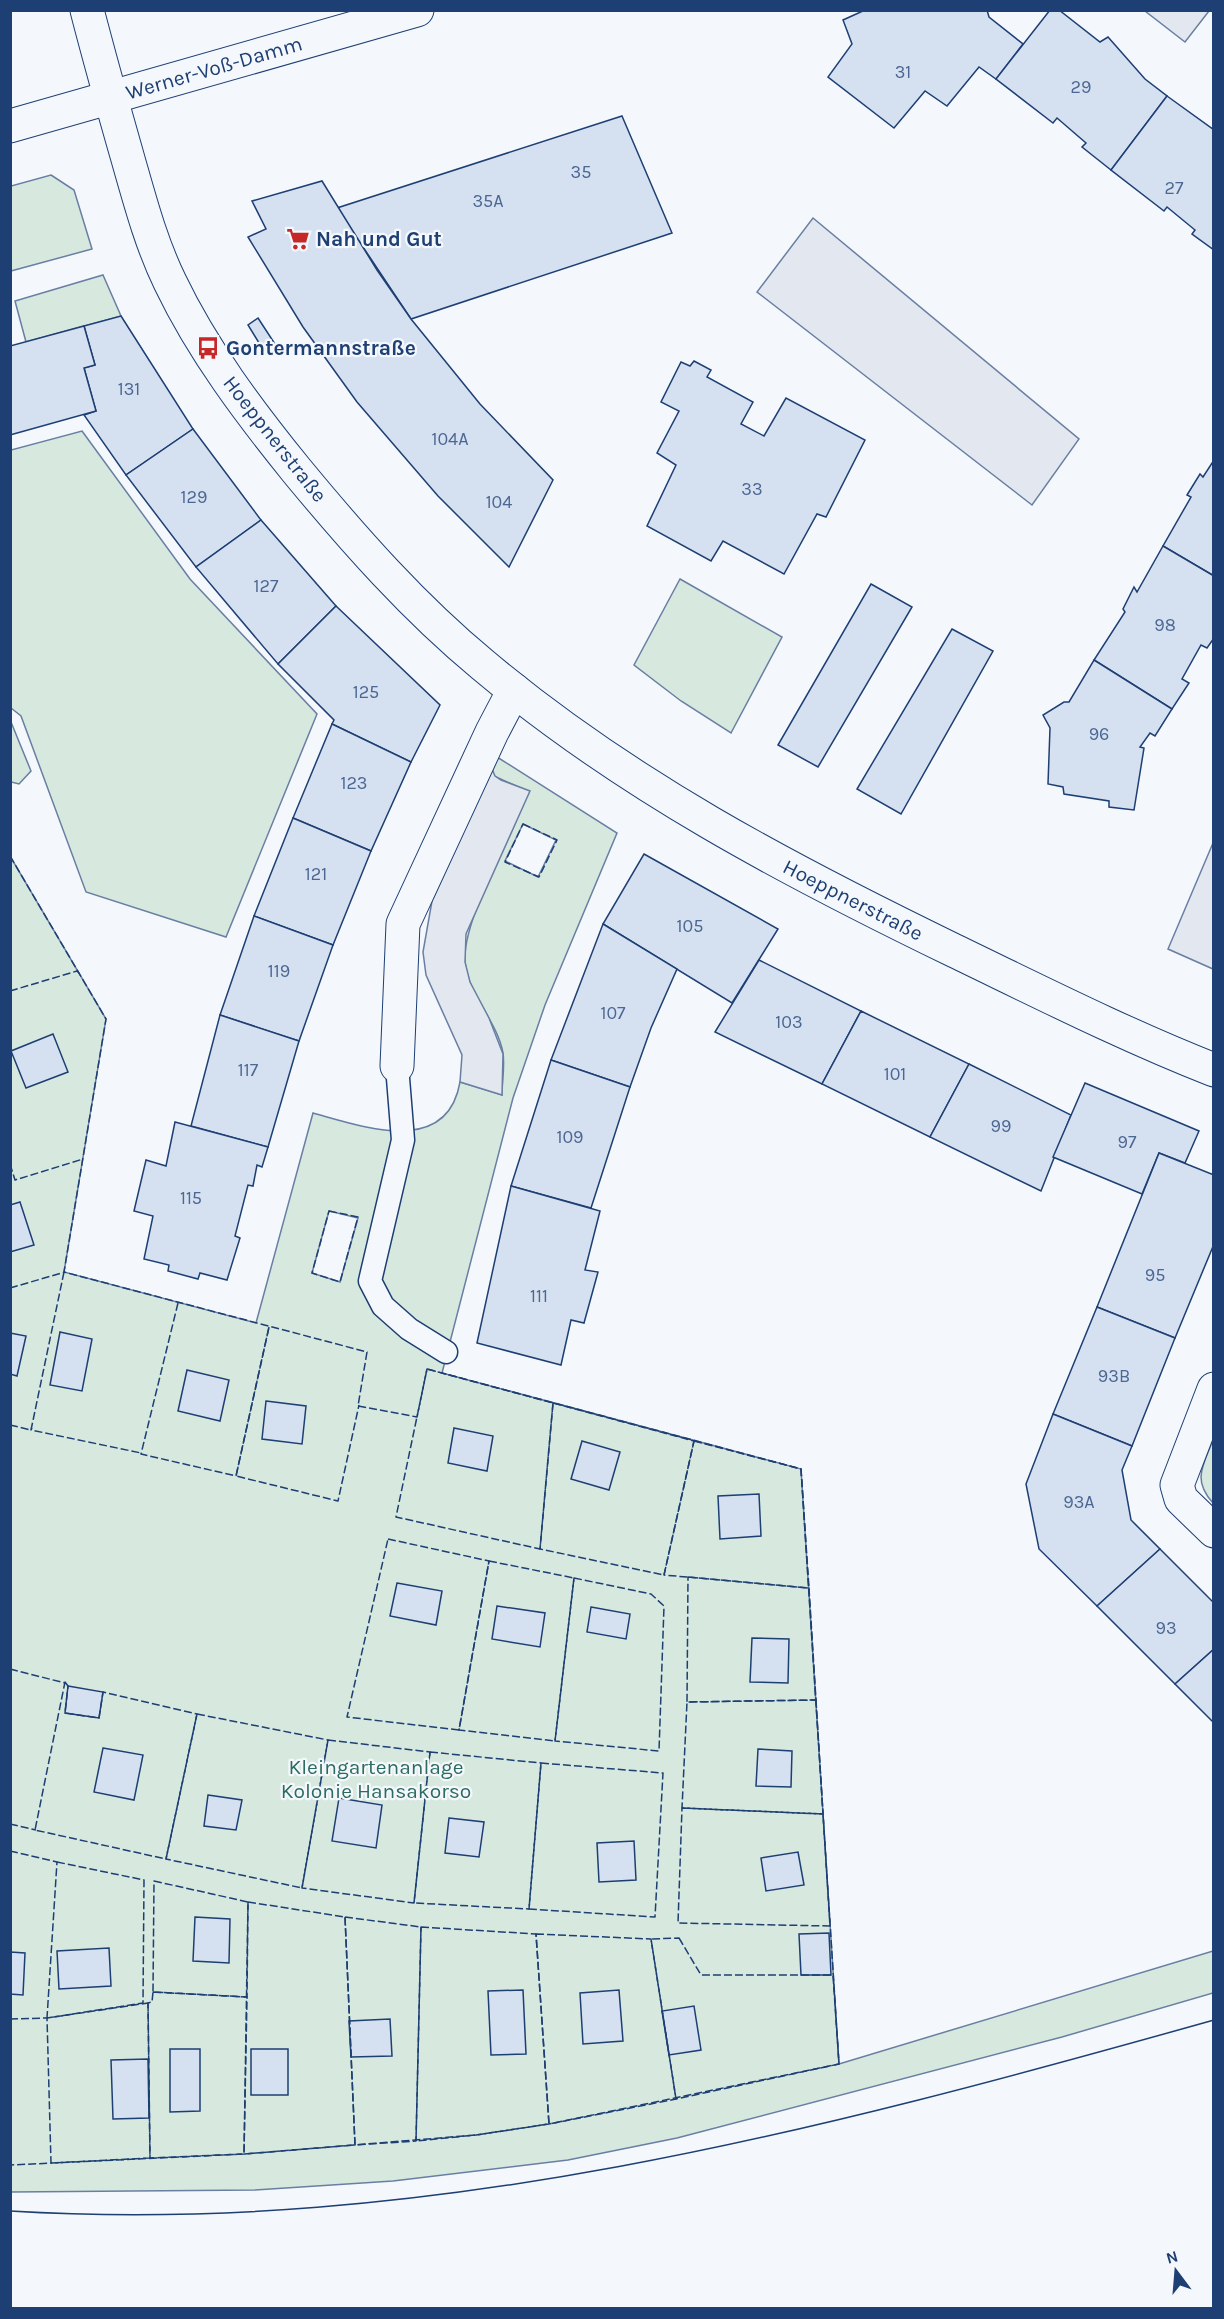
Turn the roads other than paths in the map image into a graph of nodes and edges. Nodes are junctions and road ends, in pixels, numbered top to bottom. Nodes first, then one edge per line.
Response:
1 (417, 10) edge
2 (88, 14) edge
3 (111, 98) junction
4 (10, 126) edge
5 (514, 690) junction
6 (397, 1065) joint
7 (1214, 1070) edge
8 (446, 1352) dead end
9 (1214, 1389) edge
10 (1214, 1531) edge

1 - 3 street, Werner-Voß-Damm
2 - 3 street
3 - 4 street, Werner-Voß-Damm
3 - 5 street, Hoeppnerstraße
5 - 6 street
5 - 7 street, Hoeppnerstraße
6 - 8 lane
9 - 10 street

